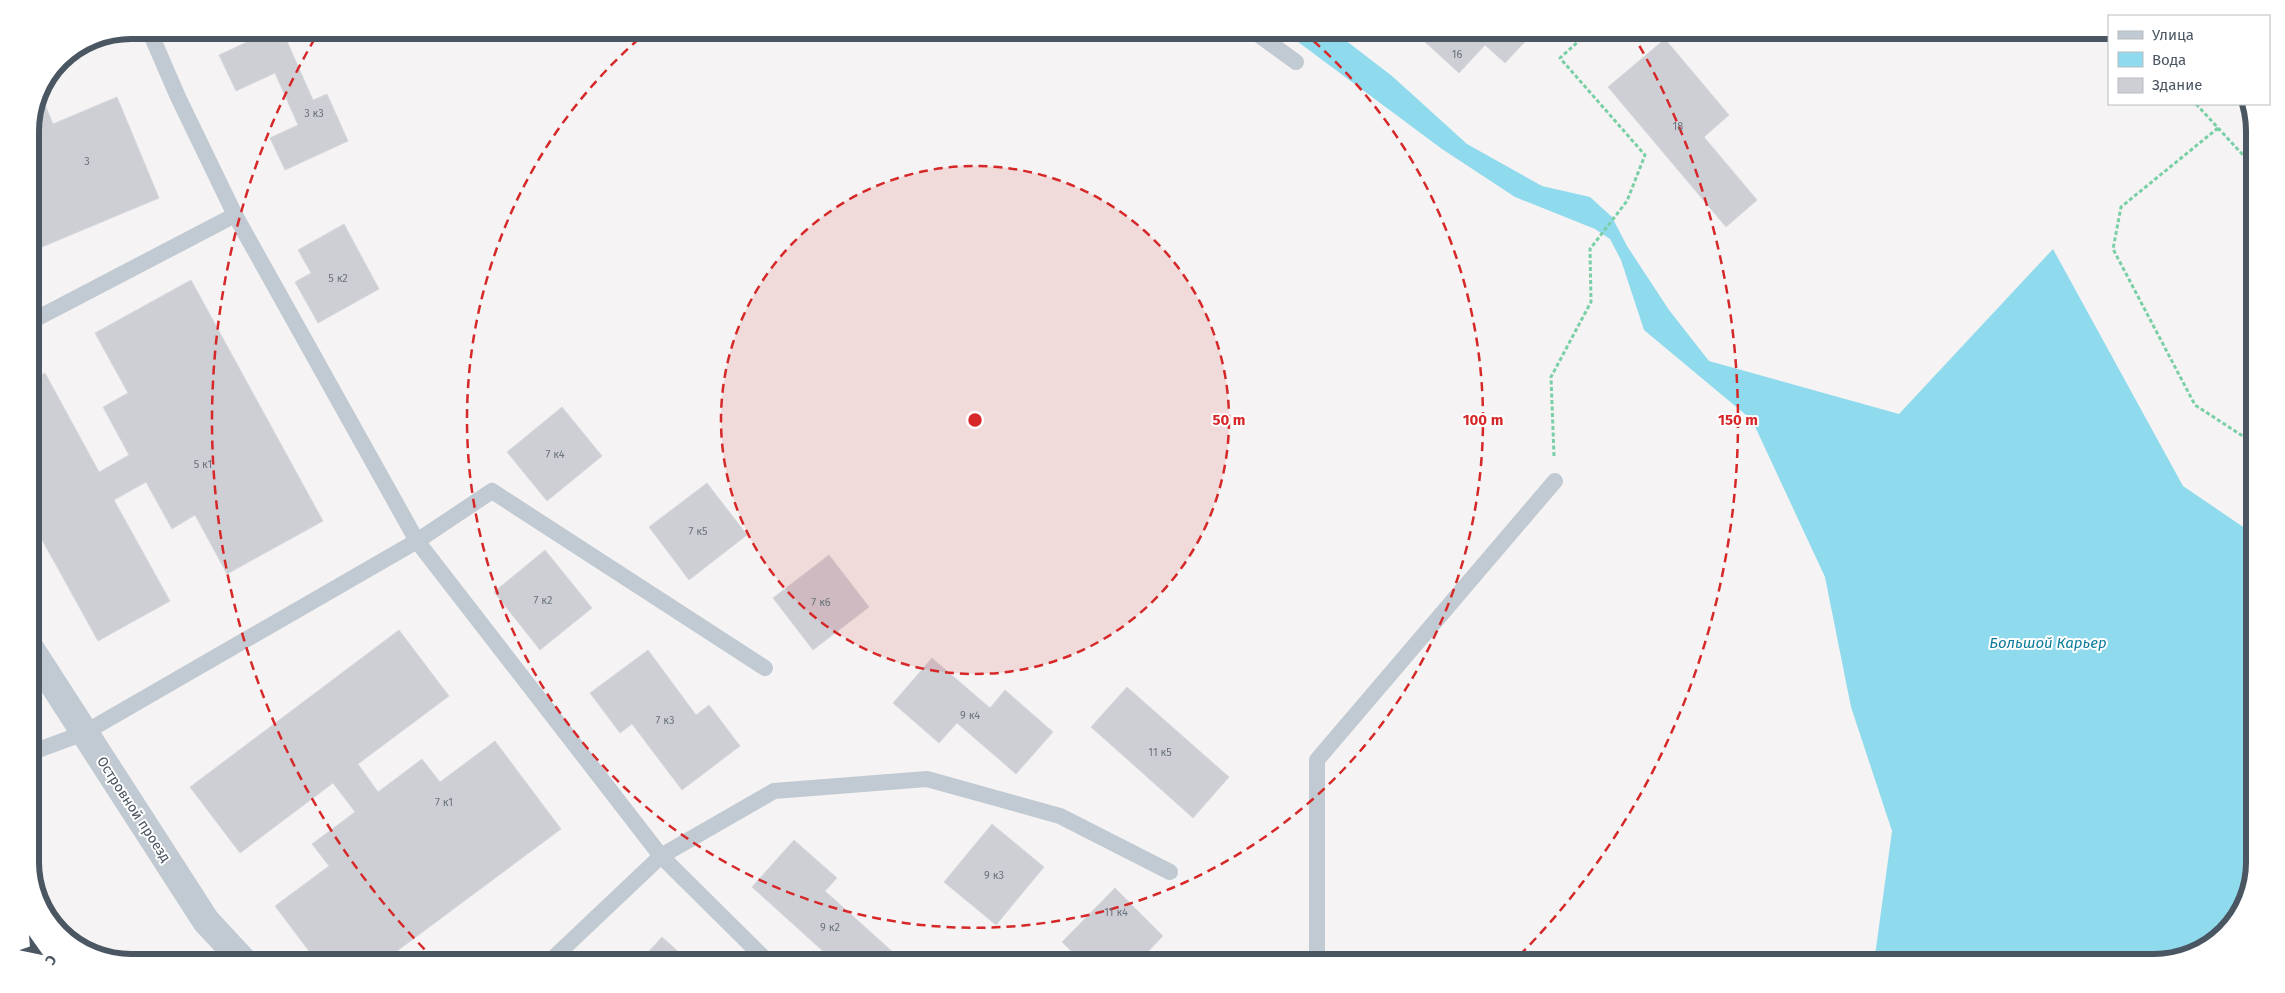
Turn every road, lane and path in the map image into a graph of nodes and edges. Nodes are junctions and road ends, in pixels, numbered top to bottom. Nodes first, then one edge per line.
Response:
1 (154, 39) edge
2 (1264, 39) edge
3 (1582, 39) edge
4 (1296, 62) dead end
5 (2197, 105) edge
6 (2218, 128) junction
7 (2246, 158) edge
8 (235, 215) junction
9 (39, 317) edge
10 (2246, 438) edge
11 (1555, 481) joint
12 (417, 541) junction
13 (39, 662) edge
14 (765, 668) dead end
15 (84, 732) junction
16 (39, 750) edge
17 (661, 856) junction
18 (1170, 872) dead end
19 (236, 954) edge
20 (558, 954) edge
21 (760, 954) edge
22 (1317, 954) edge

1 - 8 lane
2 - 4 lane
3 - 11 path
5 - 6 path
6 - 7 path
6 - 10 path
8 - 9 lane
8 - 12 lane
11 - 22 lane
12 - 14 lane
12 - 15 lane
12 - 17 lane
13 - 15 street, Островной проезд
15 - 16 lane
15 - 19 street, Островной проезд
17 - 18 lane
17 - 20 lane
17 - 21 lane

